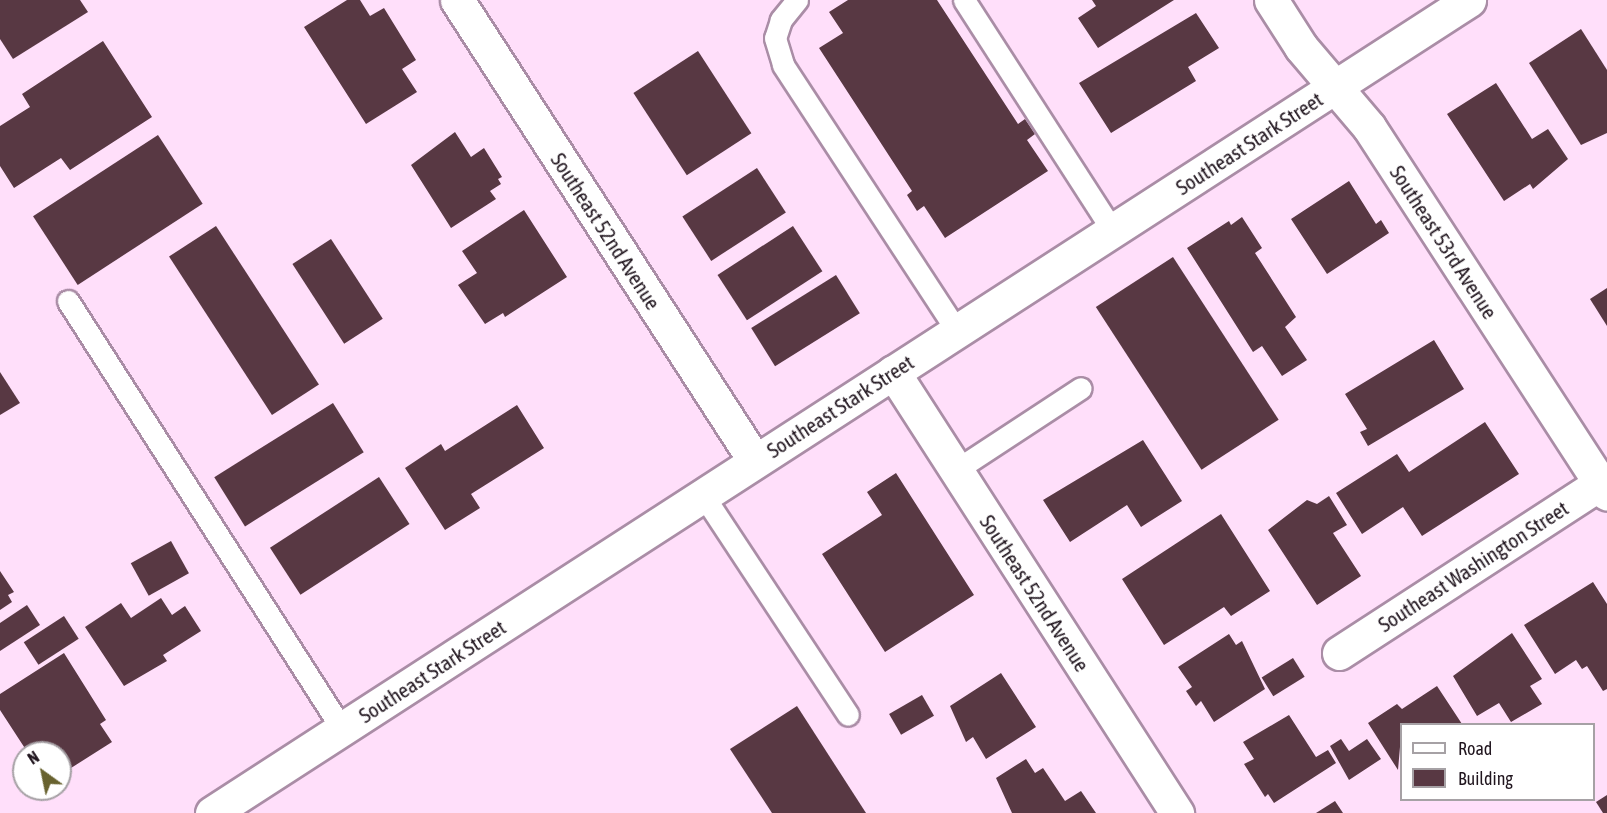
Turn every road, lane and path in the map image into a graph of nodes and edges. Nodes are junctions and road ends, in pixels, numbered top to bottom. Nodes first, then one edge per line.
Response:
1 (457, 0) edge
2 (797, 0) edge
3 (964, 0) edge
4 (1271, 0) edge
5 (1469, 0) edge
6 (1335, 86) junction
7 (1113, 231) junction
8 (68, 301) dead end
9 (957, 331) junction
10 (893, 372) junction
11 (1082, 388) dead end
12 (755, 461) junction
13 (956, 470) junction
14 (1605, 485) edge
15 (703, 495) junction
16 (1339, 653) dead end
17 (848, 715) dead end
18 (342, 729) junction
19 (212, 813) edge
20 (1177, 813) edge

1 - 12 street, Southeast 52nd Avenue
2 - 9 lane
3 - 7 lane
4 - 6 street, Southeast 53rd Avenue
5 - 6 street, Southeast Stark Street
6 - 7 street, Southeast Stark Street
6 - 14 street, Southeast 53rd Avenue
7 - 9 street, Southeast Stark Street
8 - 18 lane
9 - 10 street, Southeast Stark Street
10 - 12 street, Southeast Stark Street
10 - 13 street, Southeast 52nd Avenue
11 - 13 lane
12 - 15 street, Southeast Stark Street
13 - 20 street, Southeast 52nd Avenue
14 - 16 street, Southeast Washington Street
15 - 17 lane
15 - 18 street, Southeast Stark Street
18 - 19 street, Southeast Stark Street

